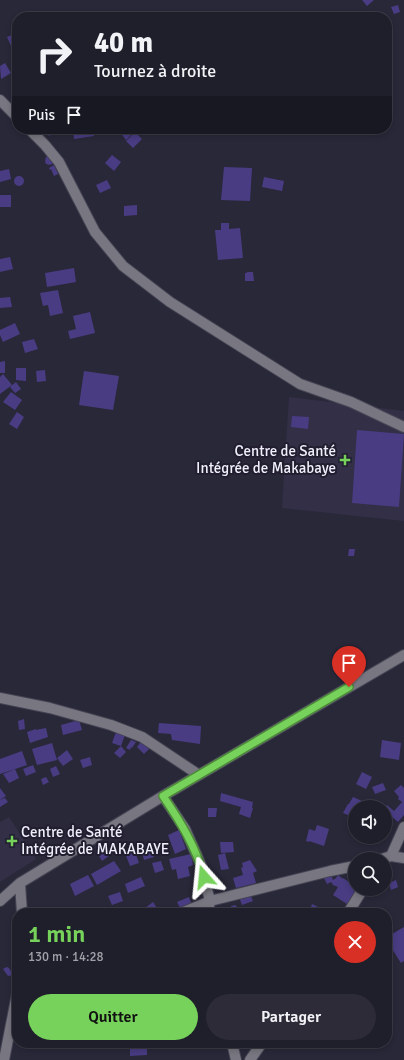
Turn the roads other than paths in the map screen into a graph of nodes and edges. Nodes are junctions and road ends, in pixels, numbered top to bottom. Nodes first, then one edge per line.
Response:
1 (0, 100) edge
2 (12, 112) edge
3 (34, 134) edge
4 (404, 427) edge
5 (404, 655) edge
6 (0, 698) edge
7 (198, 775) junction
8 (163, 796) junction
9 (404, 827) edge
10 (390, 852) edge
11 (392, 857) edge
12 (404, 858) edge
13 (348, 867) edge
14 (20, 882) junction
15 (359, 896) edge
16 (0, 901) edge
17 (210, 901) junction
18 (22, 908) edge
19 (193, 908) edge
20 (209, 908) edge
21 (351, 908) edge
22 (12, 1019) edge
23 (233, 1048) edge
24 (258, 1048) edge
25 (4, 1060) edge
26 (236, 1060) edge
27 (250, 1060) edge

1 - 2 street
3 - 4 street
5 - 7 street
6 - 7 street
7 - 8 street
8 - 14 street
8 - 17 street
9 - 10 street
11 - 12 street
13 - 17 street
14 - 16 street
14 - 18 street
15 - 21 street
17 - 19 street
17 - 20 street
22 - 25 street
23 - 26 street
24 - 27 street

